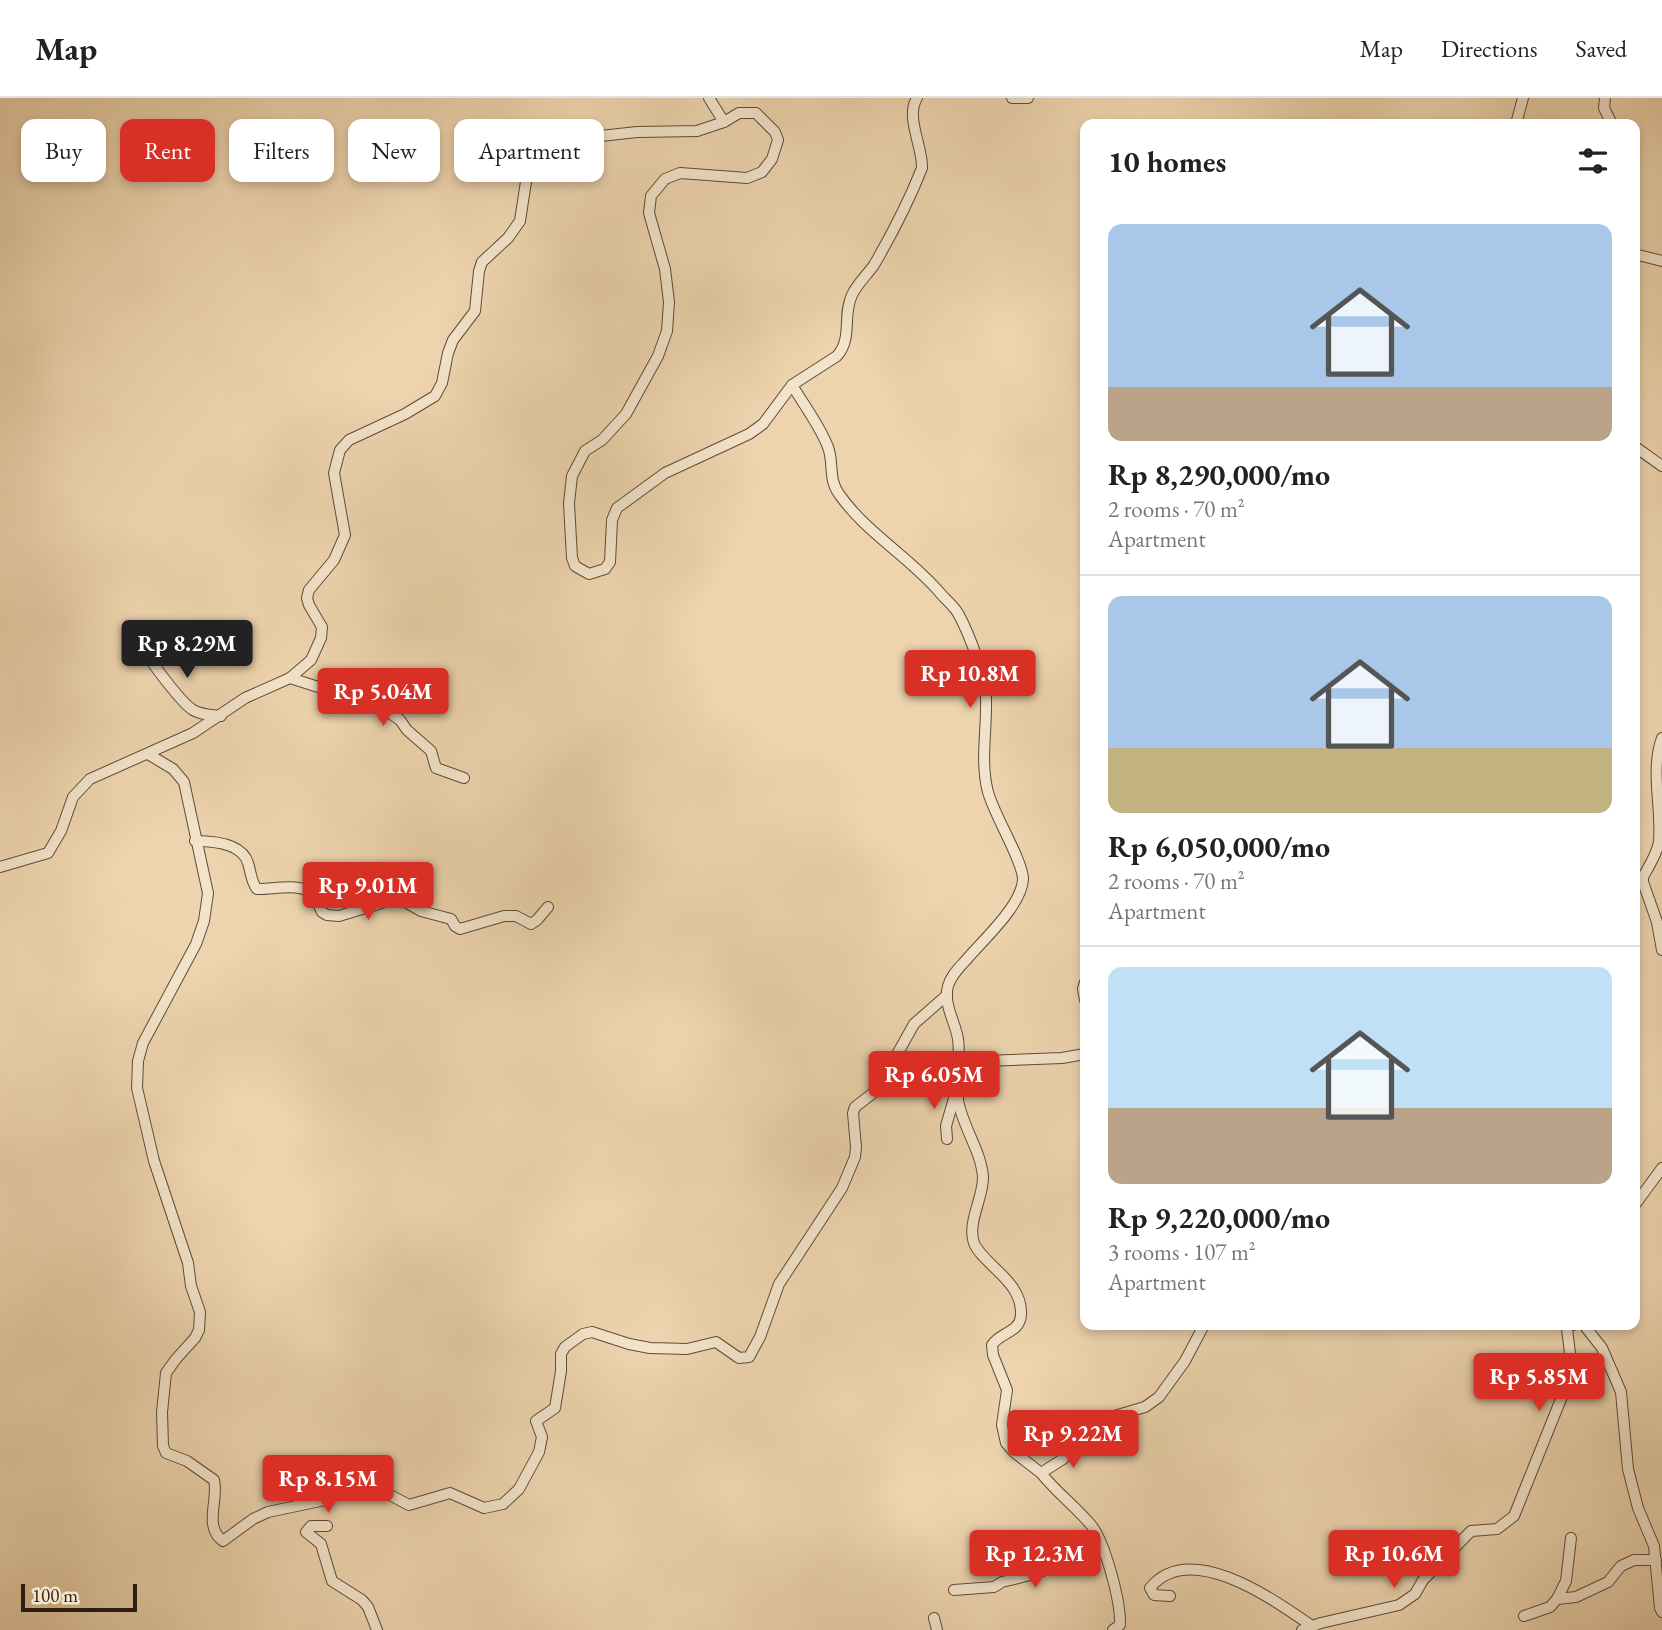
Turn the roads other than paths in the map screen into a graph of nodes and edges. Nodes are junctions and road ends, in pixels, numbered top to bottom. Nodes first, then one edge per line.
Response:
1 (709, 98) edge
2 (917, 98) edge
3 (1523, 98) edge
4 (1605, 98) edge
5 (1517, 119) edge
6 (1610, 119) edge
7 (724, 122) junction
8 (1640, 256) edge
9 (1662, 261) edge
10 (792, 385) junction
11 (1640, 450) edge
12 (1662, 466) edge
13 (145, 648) dead end
14 (290, 678) junction
15 (221, 716) junction
16 (1662, 738) edge
17 (148, 754) junction
18 (464, 778) dead end
19 (195, 841) junction
20 (0, 867) edge
21 (548, 907) dead end
22 (1662, 950) edge
23 (947, 995) junction
24 (1080, 1055) edge
25 (958, 1062) junction
26 (957, 1087) junction
27 (947, 1139) dead end
28 (1662, 1168) edge
29 (1640, 1198) edge
30 (1201, 1330) edge
31 (1567, 1330) edge
32 (1588, 1330) edge
33 (1041, 1473) junction
34 (327, 1526) dead end
35 (1571, 1538) dead end
36 (1104, 1550) junction
37 (1656, 1560) junction
38 (954, 1590) dead end
39 (1170, 1596) dead end
40 (1557, 1600) junction
41 (1662, 1612) edge
42 (1524, 1616) dead end
43 (933, 1618) dead end
44 (1307, 1628) edge
45 (377, 1630) edge
46 (937, 1630) edge
47 (1112, 1630) edge

1 - 7 street
2 - 10 street
3 - 5 street
4 - 6 street
7 - 10 street
7 - 14 street
8 - 9 street
10 - 23 street
11 - 12 street
13 - 15 street
14 - 15 street
14 - 18 street
15 - 17 street
16 - 22 street
17 - 19 street
17 - 20 street
19 - 21 street
19 - 23 street
23 - 25 street
24 - 25 street
25 - 26 street
26 - 27 street
26 - 33 street
28 - 29 street
30 - 33 street
31 - 44 street
32 - 37 street
33 - 36 street
34 - 45 street
35 - 40 street
36 - 38 street
36 - 47 street
37 - 40 street
37 - 41 street
39 - 44 street
40 - 42 street
43 - 46 street

